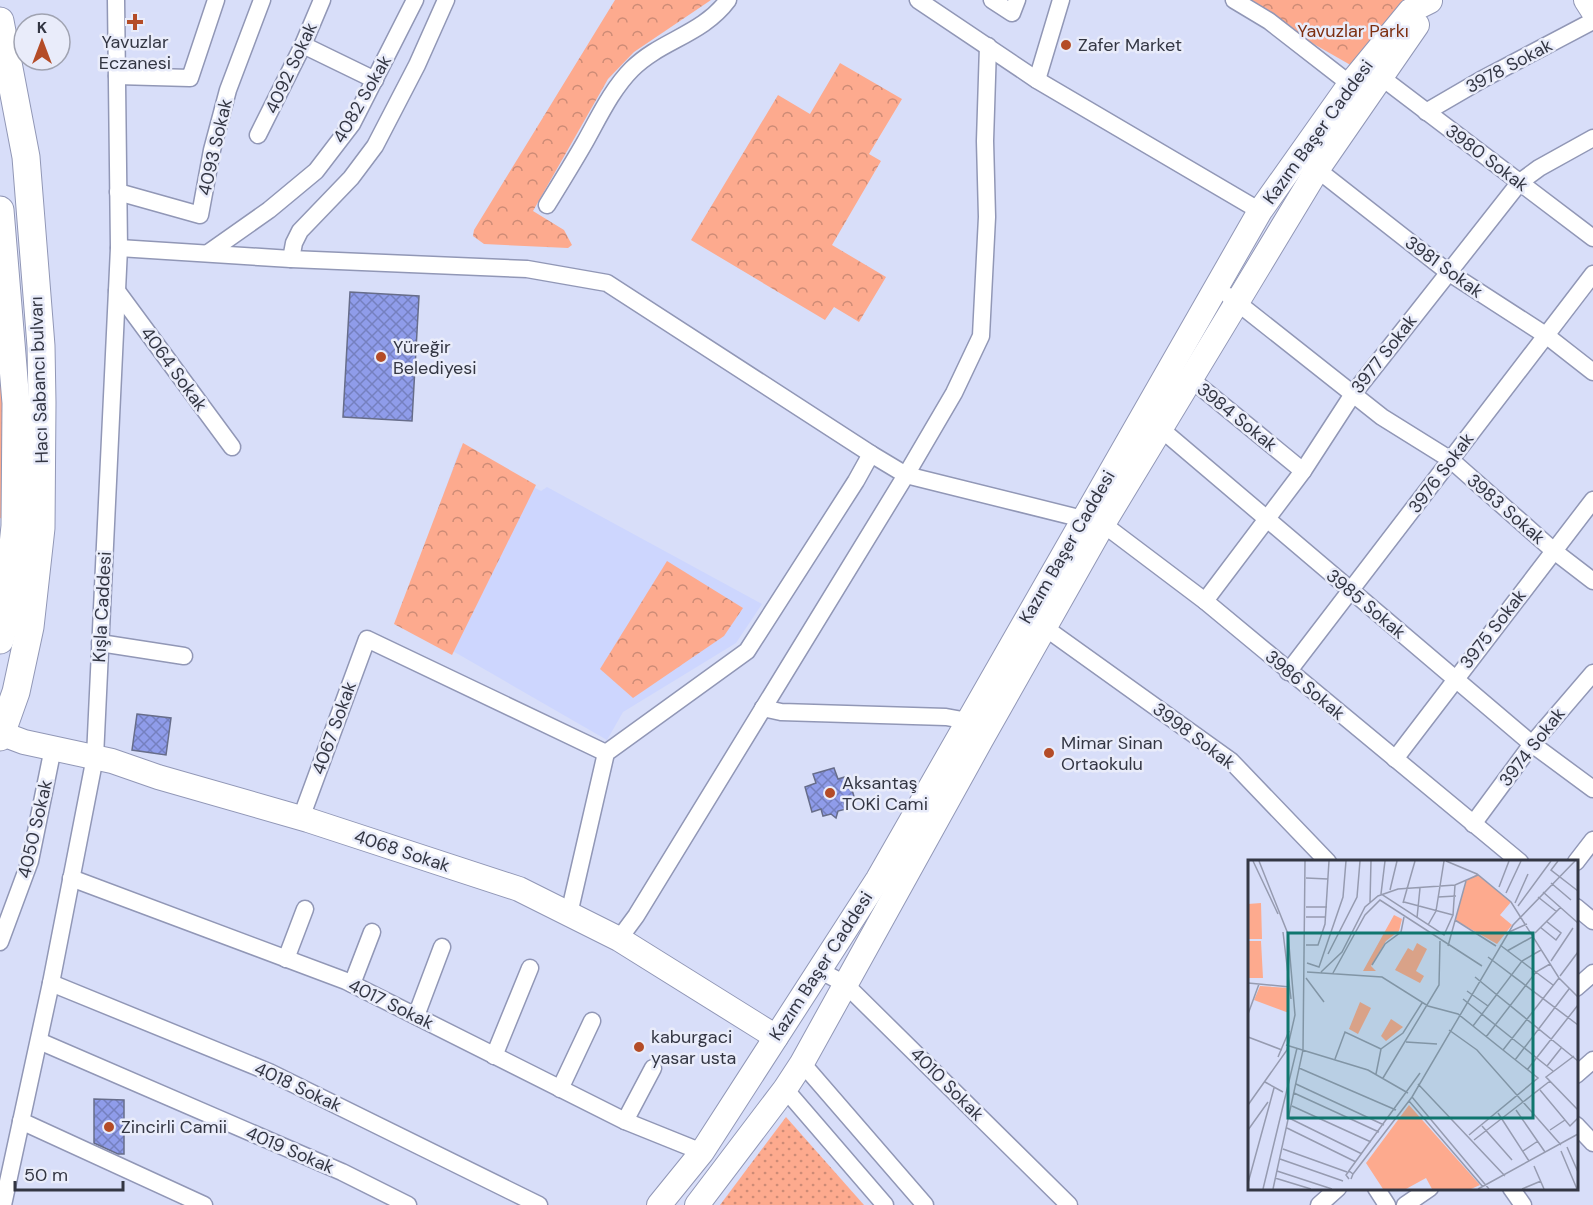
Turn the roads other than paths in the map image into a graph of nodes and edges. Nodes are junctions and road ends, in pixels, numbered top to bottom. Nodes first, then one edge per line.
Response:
1 (116, 0) edge
2 (216, 0) edge
3 (262, 0) edge
4 (322, 0) edge
5 (415, 0) edge
6 (446, 0) edge
7 (728, 0) edge
8 (918, 0) edge
9 (992, 0) edge
10 (1061, 0) edge
11 (1234, 0) edge
12 (1586, 0) edge
13 (1430, 1) edge
14 (1015, 6) edge
15 (1593, 11) edge
16 (0, 21) edge
17 (1593, 21) edge
18 (303, 45) junction
19 (988, 46) junction
20 (117, 76) junction
21 (1381, 77) junction
22 (375, 80) junction
23 (1037, 80) junction
24 (1350, 84) junction
25 (1426, 112) junction
26 (258, 135) dead end
27 (1593, 138) edge
28 (1308, 163) junction
29 (1520, 182) junction
30 (118, 192) junction
31 (547, 205) dead end
32 (0, 210) edge
33 (1260, 211) junction
34 (1593, 238) edge
35 (119, 248) junction
36 (208, 253) junction
37 (291, 259) junction
38 (1448, 272) junction
39 (1593, 274) edge
40 (1217, 286) junction
41 (117, 291) junction
42 (1237, 302) junction
43 (1547, 336) junction
44 (6, 346) edge
45 (1593, 372) edge
46 (1165, 376) junction
47 (1192, 380) junction
48 (1353, 394) junction
49 (1137, 425) junction
50 (1161, 429) junction
51 (232, 447) dead end
52 (871, 454) junction
53 (1451, 460) junction
54 (1303, 471) junction
55 (906, 475) junction
56 (1593, 500) edge
57 (1266, 520) junction
58 (1094, 521) junction
59 (1554, 551) junction
60 (1593, 581) edge
61 (1351, 591) junction
62 (1205, 601) junction
63 (1044, 627) junction
64 (0, 640) edge
65 (100, 643) junction
66 (184, 656) dead end
67 (1288, 672) junction
68 (1593, 673) edge
69 (1455, 678) junction
70 (763, 708) junction
71 (968, 721) junction
72 (1, 734) edge
73 (1532, 744) junction
74 (53, 748) junction
75 (606, 753) junction
76 (95, 757) junction
77 (1395, 759) junction
78 (1593, 789) edge
79 (301, 818) junction
80 (1473, 824) junction
81 (1593, 840) edge
82 (1327, 860) edge
83 (1519, 860) edge
84 (1577, 860) edge
85 (71, 878) junction
86 (305, 909) dead end
87 (1578, 909) edge
88 (569, 914) junction
89 (1593, 921) edge
90 (372, 932) dead end
91 (619, 939) junction
92 (0, 942) edge
93 (441, 947) dead end
94 (286, 959) junction
95 (530, 968) dead end
96 (819, 970) junction
97 (1593, 973) edge
98 (51, 983) junction
99 (352, 984) junction
100 (845, 984) junction
101 (1578, 986) edge
102 (416, 1017) junction
103 (592, 1022) dead end
104 (776, 1036) junction
105 (39, 1041) junction
106 (494, 1056) junction
107 (1593, 1060) edge
108 (802, 1063) junction
109 (653, 1068) dead end
110 (1578, 1073) edge
111 (560, 1089) junction
112 (785, 1089) junction
113 (21, 1121) junction
114 (625, 1121) junction
115 (1578, 1127) edge
116 (1593, 1143) edge
117 (702, 1152) junction
118 (1336, 1190) edge
119 (1378, 1190) edge
120 (1427, 1190) edge
121 (1512, 1190) edge
122 (3, 1205) edge
123 (204, 1205) edge
124 (408, 1205) edge
125 (540, 1205) edge
126 (659, 1205) edge
127 (697, 1205) edge
128 (885, 1205) edge
129 (925, 1205) edge
130 (1069, 1205) edge
131 (1319, 1205) edge
132 (1387, 1205) edge
133 (1405, 1205) edge
134 (1523, 1205) edge

1 - 20 street, Kışla Caddesi
2 - 20 street
3 - 30 street, 4093 Sokak
4 - 18 street, 4092 Sokak
5 - 22 street, 4082 Sokak
6 - 37 street
7 - 31 street
8 - 19 street
9 - 14 street
10 - 23 street
11 - 24 street
12 - 15 main road
13 - 21 main road, Kazım Başer Caddesi
13 - 24 main road, Kazım Başer Caddesi
16 - 72 main road, Hacı Sabancı bulvarı
17 - 25 street, 3978 Sokak
18 - 22 street
18 - 26 street, 4092 Sokak
19 - 23 street
19 - 55 street
20 - 30 street, Kışla Caddesi
21 - 25 street, 3980 Sokak
21 - 28 main road, Kazım Başer Caddesi
22 - 36 street, 4082 Sokak
23 - 33 street
24 - 28 main road, Kazım Başer Caddesi
25 - 29 street, 3980 Sokak
27 - 29 street, 3977 Sokak
28 - 33 main road, Kazım Başer Caddesi
28 - 38 street, 3981 Sokak
28 - 42 main road, Kazım Başer Caddesi
29 - 34 street, 3980 Sokak
29 - 38 street, 3977 Sokak
30 - 35 street, Kışla Caddesi
32 - 44 main road, Hacı Sabancı bulvarı
33 - 40 main road, Kazım Başer Caddesi
35 - 36 street
35 - 41 street, Kışla Caddesi
36 - 37 street
37 - 52 street
38 - 43 street, 3981 Sokak
38 - 48 street, 3977 Sokak
39 - 43 street, 3976 Sokak
40 - 42 street, 3983 Sokak
40 - 46 main road, Kazım Başer Caddesi
41 - 51 street, 4064 Sokak
41 - 65 street, Kışla Caddesi
42 - 47 main road, Kazım Başer Caddesi
42 - 48 street, 3983 Sokak
43 - 45 street, 3981 Sokak
43 - 53 street, 3976 Sokak
44 - 64 main road, Hacı Sabancı bulvarı
46 - 47 street, 3984 Sokak
46 - 49 main road, Kazım Başer Caddesi
47 - 50 main road, Kazım Başer Caddesi
47 - 54 street, 3984 Sokak
48 - 53 street, 3983 Sokak
48 - 54 street, 3977 Sokak
49 - 50 street
49 - 58 main road, Kazım Başer Caddesi
50 - 57 street, 3985 Sokak
50 - 58 main road, Kazım Başer Caddesi
52 - 55 street
52 - 75 street
53 - 59 street, 3983 Sokak
53 - 61 street, 3976 Sokak
54 - 57 street, 3977 Sokak
55 - 58 street
55 - 70 street
56 - 59 street, 3975 Sokak
57 - 61 street, 3985 Sokak
57 - 62 street, 3977 Sokak
58 - 62 street, 3986 Sokak
58 - 63 main road, Kazım Başer Caddesi
58 - 71 main road, Kazım Başer Caddesi
59 - 60 street, 3983 Sokak
59 - 69 street, 3975 Sokak
61 - 67 street, 3976 Sokak
61 - 69 street, 3985 Sokak
62 - 67 street, 3986 Sokak
63 - 82 street, 3998 Sokak
63 - 100 main road, Kazım Başer Caddesi
65 - 66 street
65 - 76 street, Kışla Caddesi
67 - 77 street, 3986 Sokak
68 - 73 street, 3974 Sokak
69 - 73 street, 3985 Sokak
69 - 77 street, 3975 Sokak
70 - 71 street
70 - 91 street
71 - 96 main road, Kazım Başer Caddesi
72 - 74 main road, 4068 Sokak
73 - 78 street, 3985 Sokak
73 - 80 street, 3974 Sokak
74 - 76 main road, 4068 Sokak
74 - 92 street, 4050 Sokak
75 - 79 street, 4067 Sokak
75 - 88 street
76 - 79 main road, 4068 Sokak
76 - 85 street, Kışla Caddesi
77 - 80 street, 3986 Sokak
79 - 88 main road, 4068 Sokak
80 - 83 street, 3986 Sokak
81 - 84 street
85 - 94 street, 4017 Sokak
85 - 98 street, Kışla Caddesi
86 - 94 street
87 - 89 street
88 - 91 main road, 4068 Sokak
90 - 99 street
91 - 104 main road, 4068 Sokak
93 - 102 street
94 - 99 street, 4017 Sokak
95 - 106 street
96 - 100 street, 4010 Sokak
96 - 104 main road, Kazım Başer Caddesi
97 - 101 street
98 - 105 street, Kışla Caddesi
98 - 125 street, 4018 Sokak
99 - 102 street, 4017 Sokak
100 - 108 main road, Kazım Başer Caddesi
100 - 130 street, 4010 Sokak
102 - 106 street, 4017 Sokak
103 - 111 street
104 - 117 main road, Kazım Başer Caddesi
105 - 113 street, Kışla Caddesi
105 - 124 street, 4019 Sokak
106 - 111 street, 4017 Sokak
107 - 110 street
108 - 112 main road, Kazım Başer Caddesi
108 - 129 street
109 - 114 street
111 - 114 street, 4017 Sokak
112 - 127 main road, Kazım Başer Caddesi
112 - 128 street
113 - 122 street, Kışla Caddesi
113 - 123 street
114 - 117 street, 4017 Sokak
115 - 116 street
117 - 126 main road, Kazım Başer Caddesi
118 - 131 street
119 - 132 street
120 - 133 street
121 - 134 street

